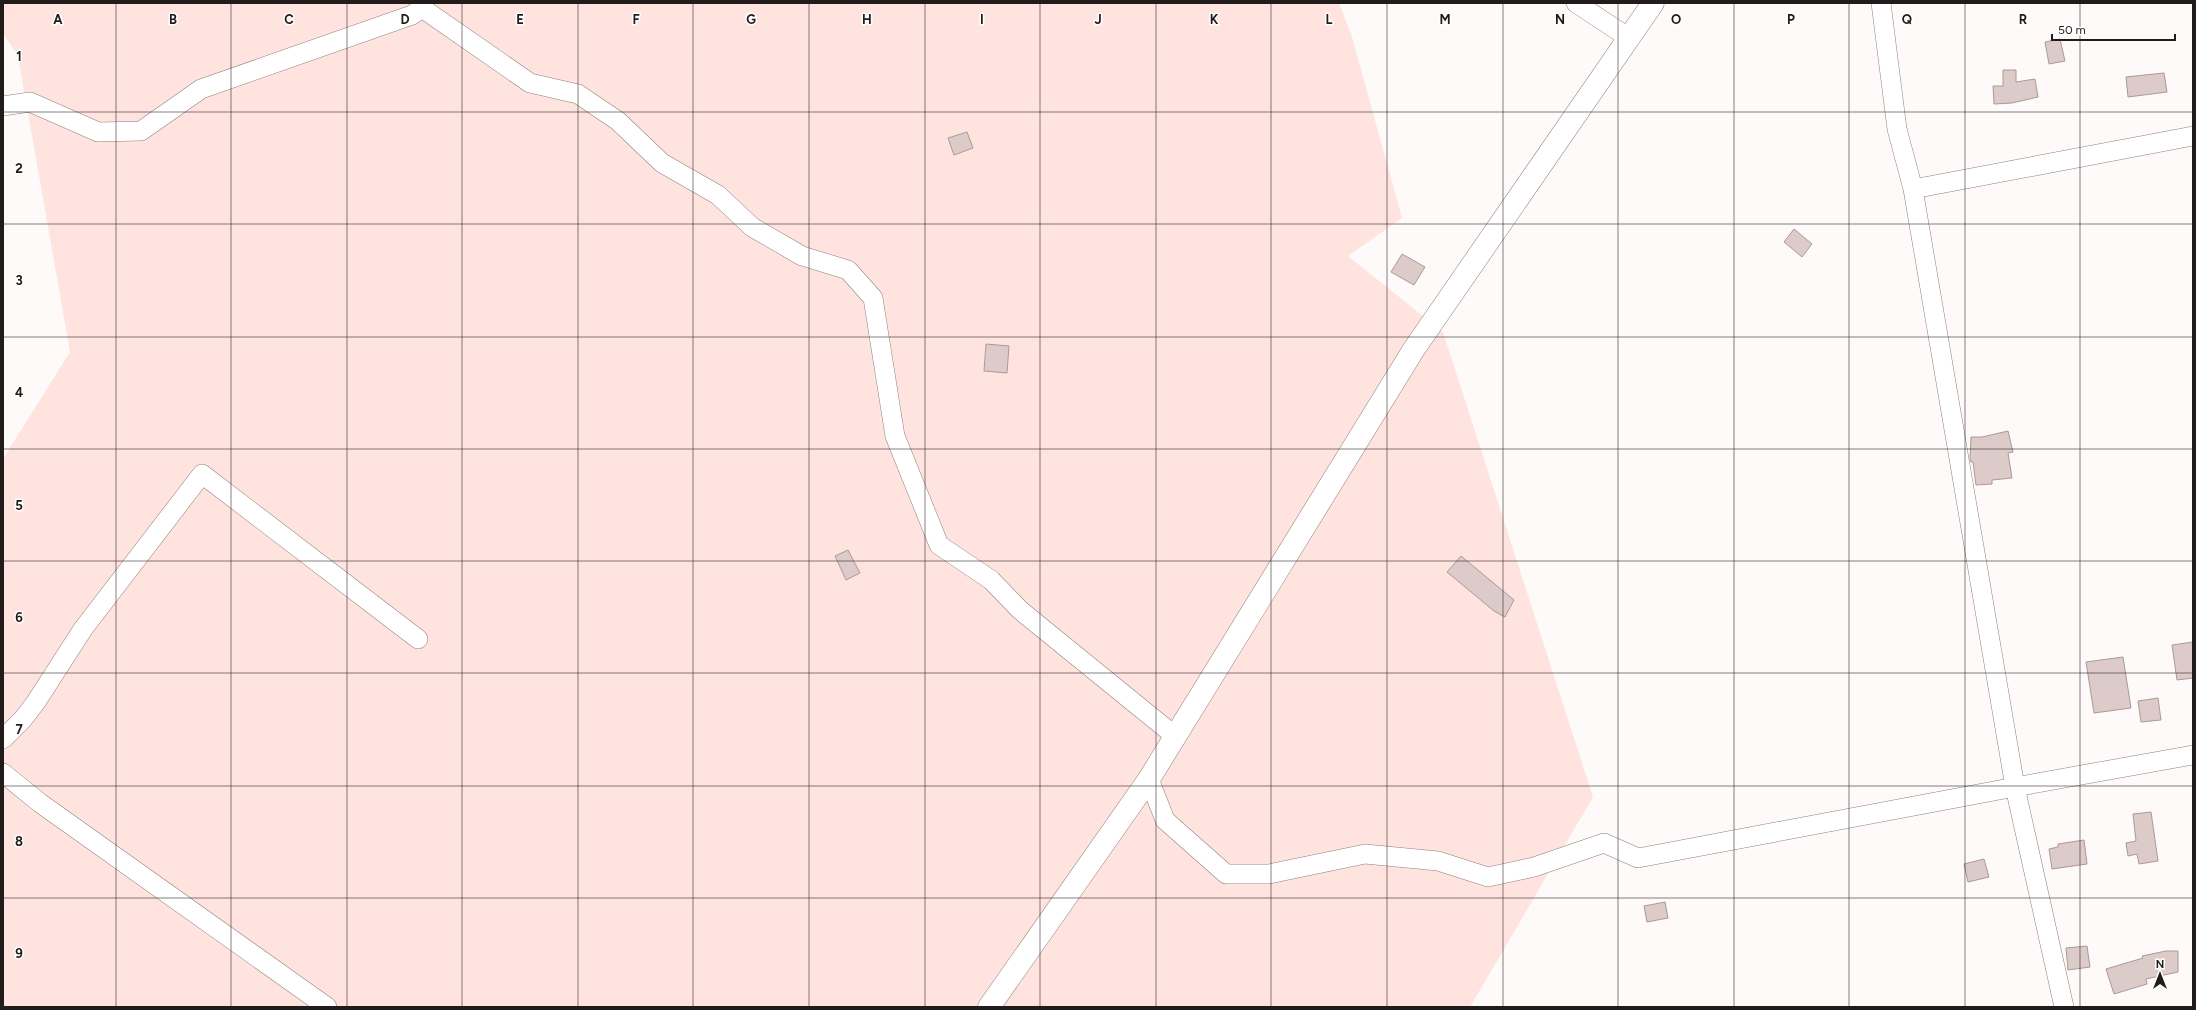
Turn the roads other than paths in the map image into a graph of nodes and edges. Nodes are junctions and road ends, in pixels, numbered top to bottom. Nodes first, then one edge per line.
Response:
1 (1576, 3) edge
2 (1653, 3) edge
3 (1881, 3) edge
4 (423, 5) edge
5 (1628, 38) junction
6 (3, 106) edge
7 (2193, 136) edge
8 (1913, 189) junction
9 (418, 639) dead end
10 (1175, 736) junction
11 (3, 739) edge
12 (2193, 755) edge
13 (3, 773) edge
14 (1149, 779) junction
15 (2015, 787) junction
16 (327, 1007) edge
17 (989, 1007) edge
18 (2064, 1007) edge

1 - 5 street
2 - 5 street
3 - 8 street
4 - 6 street
4 - 10 street
5 - 10 street
7 - 8 street
8 - 15 street
9 - 11 street
10 - 14 street
12 - 15 street
13 - 16 street
14 - 15 street
14 - 17 street
15 - 18 street

